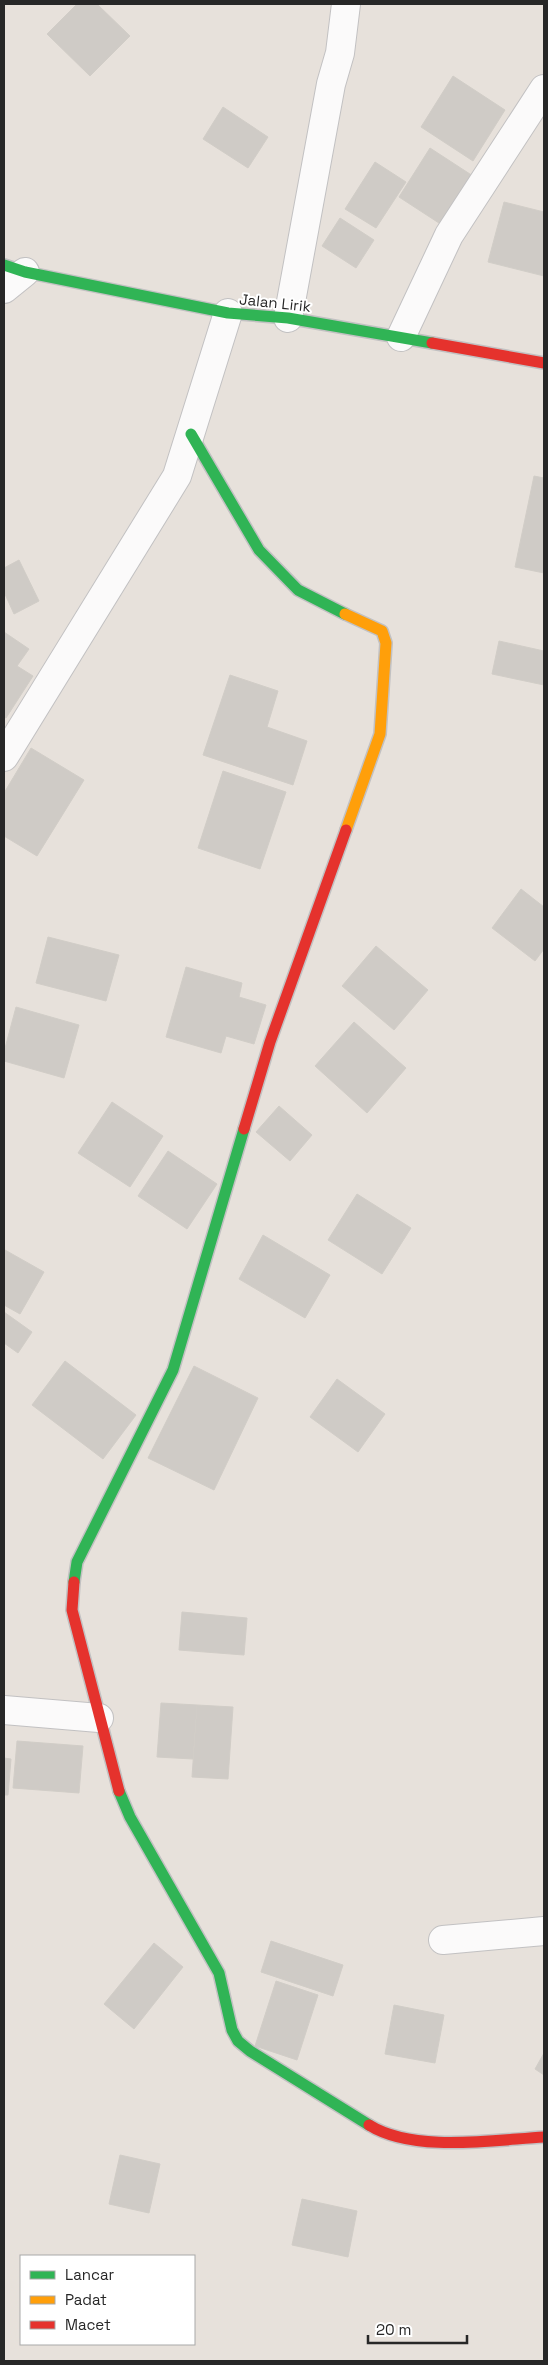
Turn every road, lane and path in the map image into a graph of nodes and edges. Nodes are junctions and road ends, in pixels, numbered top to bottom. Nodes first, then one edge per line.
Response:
1 (346, 4) edge
2 (544, 89) edge
3 (14, 268) edge
4 (4, 288) edge
5 (228, 312) junction
6 (288, 318) junction
7 (401, 337) junction
8 (544, 363) edge
9 (191, 434) junction
10 (4, 757) edge
11 (4, 1710) edge
12 (99, 1718) junction
13 (544, 1931) edge
14 (444, 1940) dead end
15 (544, 2138) edge

1 - 6 street
2 - 7 street
3 - 4 street
3 - 5 street, Jalan Lirik
5 - 6 street, Jalan Lirik
5 - 9 street
6 - 7 street, Jalan Lirik
7 - 8 street, Jalan Lirik
9 - 10 street
9 - 12 street
11 - 12 street
12 - 15 street
13 - 14 street

